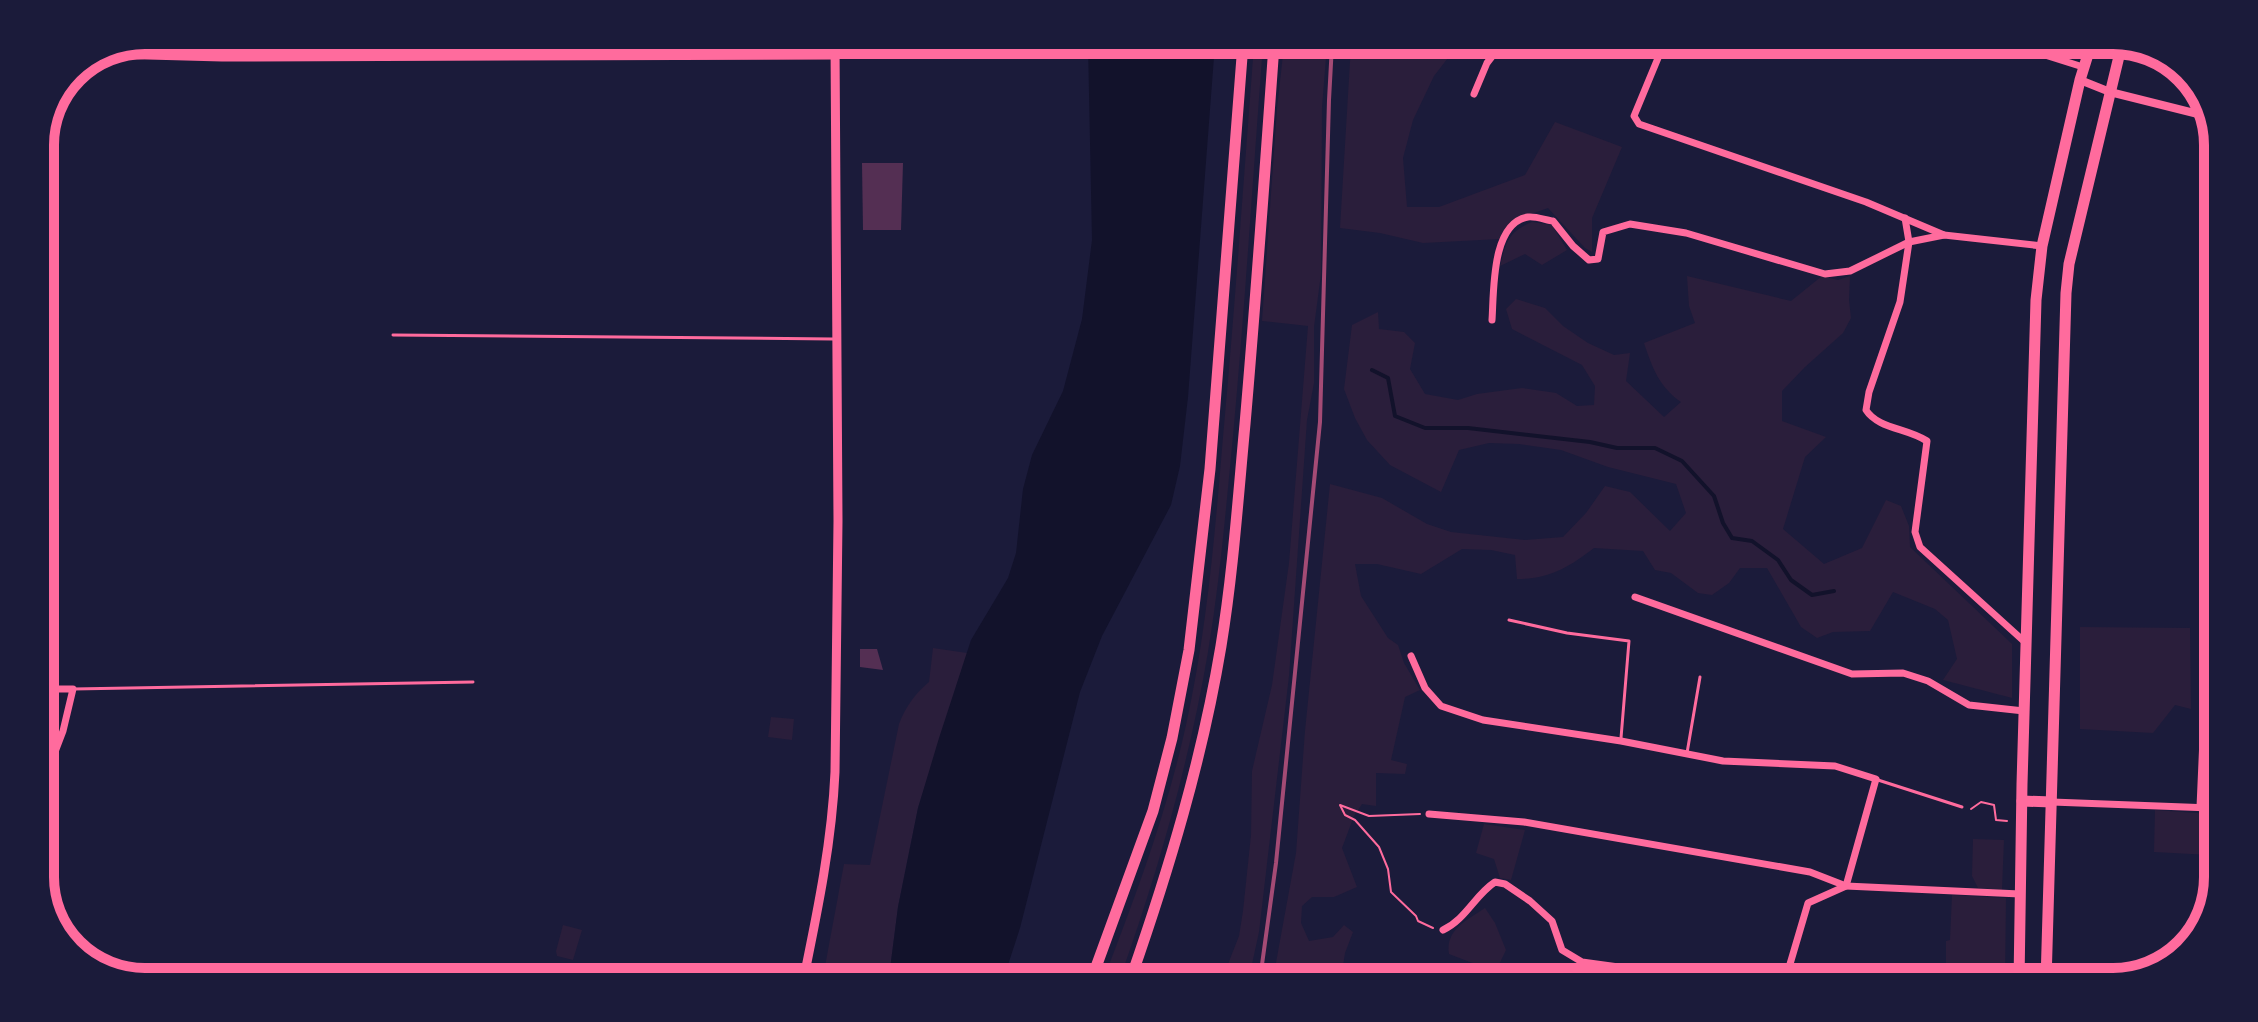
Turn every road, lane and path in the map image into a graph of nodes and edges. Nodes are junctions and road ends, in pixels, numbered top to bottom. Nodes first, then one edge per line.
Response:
1 (246, 54) edge
2 (1242, 54) edge
3 (1273, 54) edge
4 (1494, 54) edge
5 (1660, 54) edge
6 (2042, 54) edge
7 (2088, 54) edge
8 (138, 55) edge
9 (835, 55) joint
10 (2119, 55) edge
11 (387, 56) joint
12 (670, 56) joint
13 (246, 57) junction
14 (2083, 67) junction
15 (2080, 80) junction
16 (2110, 92) junction
17 (1474, 94) dead end
18 (2198, 114) edge
19 (1905, 218) junction
20 (1944, 235) junction
21 (1909, 242) junction
22 (2042, 246) junction
23 (1492, 320) dead end
24 (393, 335) dead end
25 (836, 339) junction
26 (1635, 597) dead end
27 (1509, 620) dead end
28 (2027, 644) junction
29 (1411, 656) dead end
30 (2204, 670) edge
31 (1700, 677) dead end
32 (473, 682) dead end
33 (54, 689) edge
34 (73, 689) junction
35 (2024, 711) junction
36 (1621, 741) junction
37 (1687, 753) junction
38 (54, 754) edge
39 (1876, 779) junction
40 (2022, 801) junction
41 (2052, 802) junction
42 (1962, 807) joint
43 (2198, 807) junction
44 (2204, 807) edge
45 (1429, 814) joint
46 (2007, 821) dead end
47 (1846, 886) junction
48 (2020, 894) junction
49 (1443, 930) joint
50 (806, 968) edge
51 (1096, 968) edge
52 (1134, 968) edge
53 (1626, 968) edge
54 (1789, 968) edge
55 (2019, 968) edge
56 (2046, 968) edge

1 - 13 lane
2 - 51 main road
3 - 52 main road
4 - 17 street
5 - 19 street
6 - 14 street
7 - 14 main road
8 - 13 main road
9 - 12 main road
9 - 25 main road
10 - 16 main road
11 - 12 main road
11 - 13 main road
14 - 15 main road
15 - 16 street
15 - 22 main road
16 - 18 street
16 - 41 main road
19 - 20 street
19 - 21 street
20 - 21 street
20 - 22 street
21 - 23 street
21 - 28 street
22 - 28 main road
24 - 25 lane
25 - 50 main road
26 - 35 street
27 - 36 lane
28 - 35 main road
29 - 36 street
30 - 43 lane
31 - 37 lane
32 - 34 lane
33 - 34 street
34 - 38 street
35 - 40 main road
36 - 37 street
37 - 39 street
39 - 42 lane
39 - 47 street
40 - 41 main road
40 - 48 main road
41 - 43 street
41 - 56 main road
42 - 46 path
43 - 44 street
45 - 47 street
45 - 49 path
47 - 48 street
47 - 54 street
48 - 55 main road
49 - 53 street

